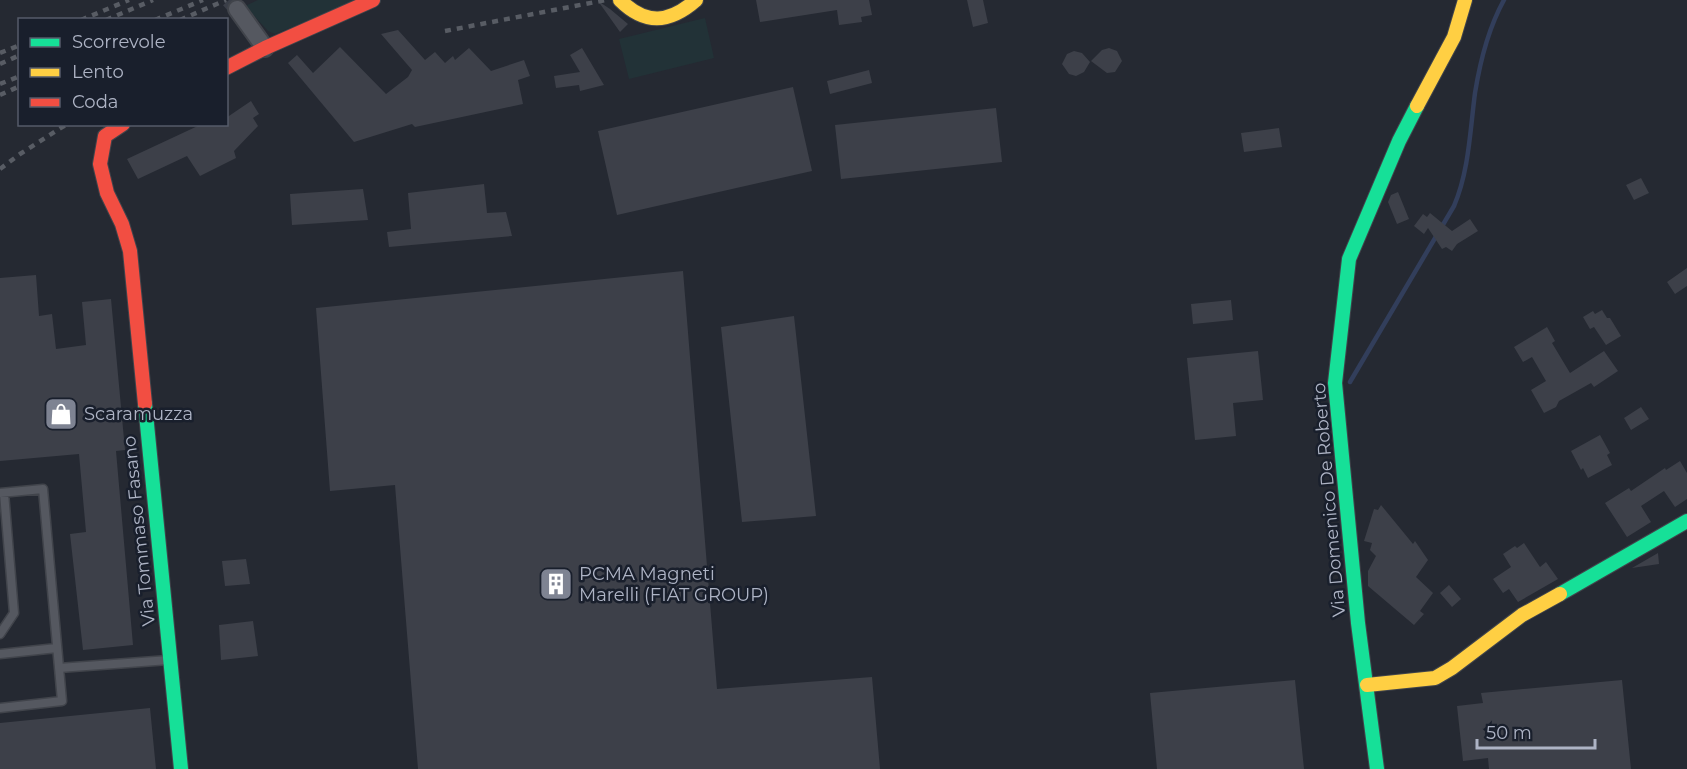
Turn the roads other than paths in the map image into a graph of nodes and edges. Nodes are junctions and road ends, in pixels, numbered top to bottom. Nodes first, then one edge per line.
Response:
1 (373, 0) edge
2 (696, 0) edge
3 (1465, 0) edge
4 (623, 4) edge
5 (237, 9) tunnel mouth
6 (265, 48) junction
7 (228, 67) edge
8 (120, 126) edge
9 (2, 493) edge
10 (1687, 520) edge
11 (0, 634) edge
12 (57, 648) junction
13 (0, 654) edge
14 (169, 660) junction
15 (59, 668) junction
16 (1367, 685) junction
17 (0, 708) edge
18 (181, 769) edge
19 (1377, 769) edge

1 - 6 street
2 - 4 street
3 - 16 street, Via Domenico De Roberto
5 - 6 street
6 - 7 street
8 - 14 street, Via Tommaso Fasano
9 - 11 lane
9 - 12 lane
10 - 16 street
12 - 13 lane
12 - 15 lane
14 - 15 lane
14 - 18 street, Via Tommaso Fasano
15 - 17 lane
16 - 19 street, Via Domenico De Roberto

